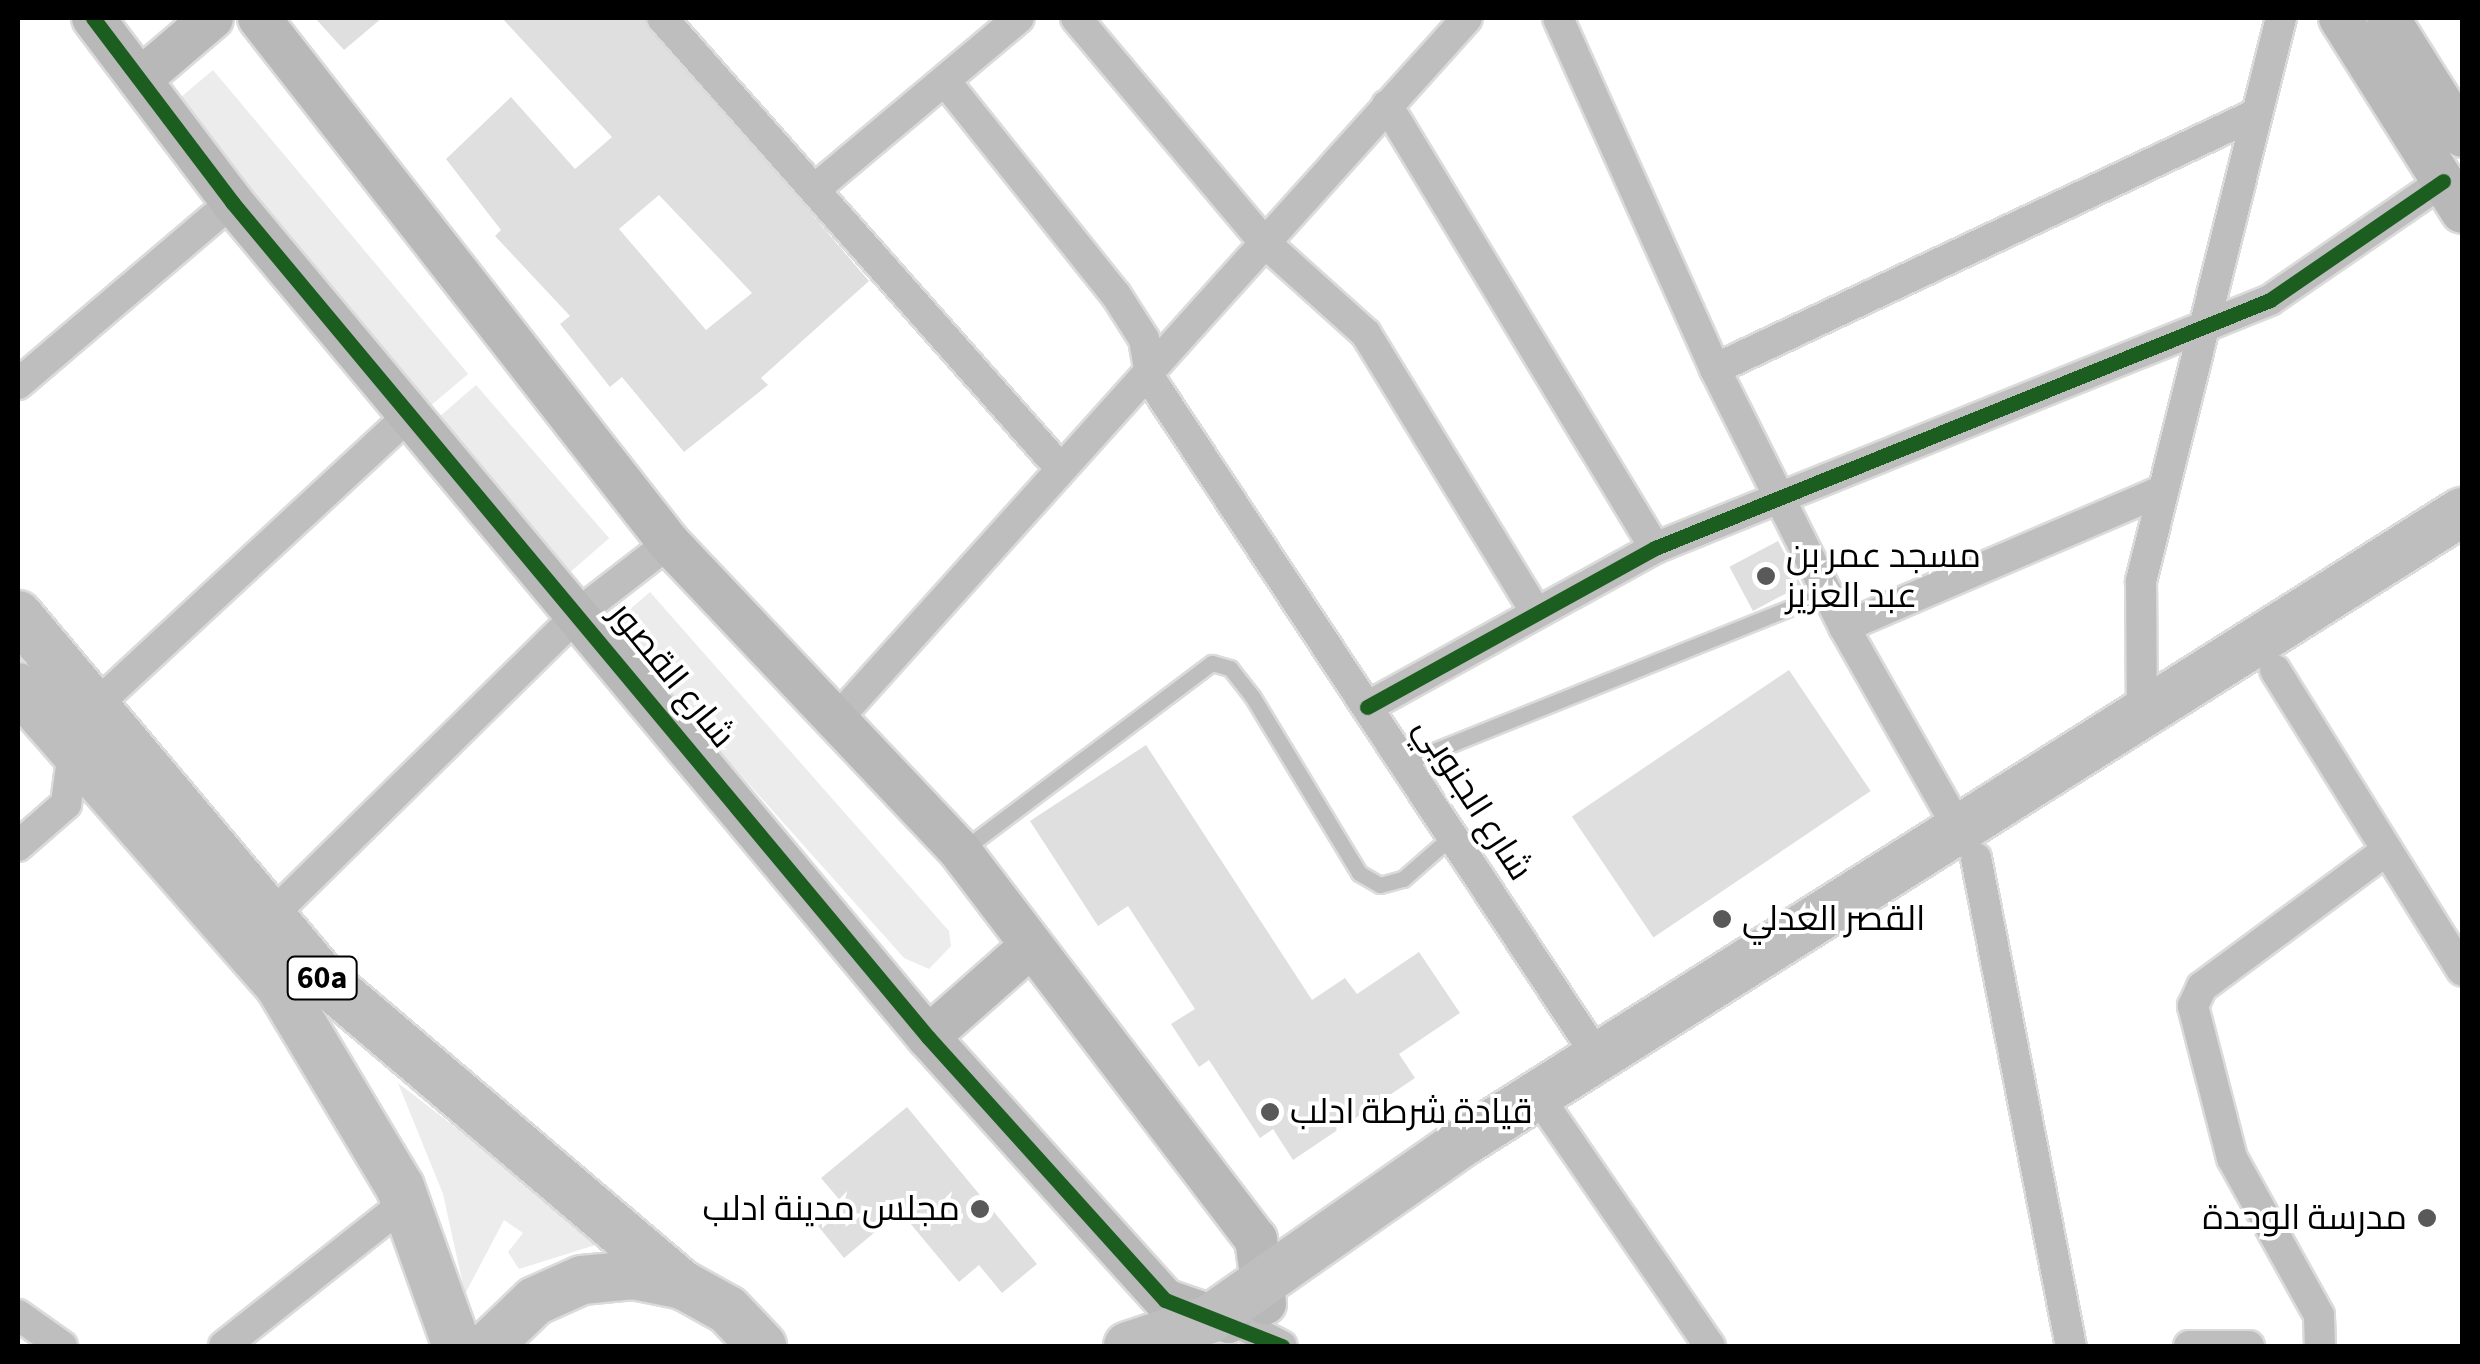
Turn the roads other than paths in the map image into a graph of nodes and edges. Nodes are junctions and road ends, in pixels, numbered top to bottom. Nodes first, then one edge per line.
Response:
1 (93, 18) edge
2 (212, 18) edge
3 (260, 18) edge
4 (662, 18) edge
5 (1019, 18) edge
6 (1076, 18) edge
7 (1467, 18) edge
8 (1558, 18) edge
9 (2280, 18) edge
10 (2340, 18) edge
11 (2388, 18) edge
12 (143, 76) junction
13 (945, 82) junction
14 (1387, 105) junction
15 (2256, 114) junction
16 (2462, 136) edge
17 (815, 189) junction
18 (2453, 196) edge
19 (232, 202) junction
20 (1264, 242) junction
21 (2205, 320) junction
22 (1715, 369) junction
23 (1150, 380) junction
24 (18, 384) edge
25 (411, 414) junction
26 (1061, 469) junction
27 (2163, 490) junction
28 (1780, 500) junction
29 (2462, 512) edge
30 (669, 543) junction
31 (2462, 545) edge
32 (1655, 548) junction
33 (1827, 593) junction
34 (1534, 609) junction
35 (581, 611) junction
36 (18, 615) edge
37 (1844, 627) junction
38 (2275, 670) junction
39 (18, 687) edge
40 (94, 707) junction
41 (1367, 707) junction
42 (836, 720) junction
43 (2142, 720) junction
44 (73, 751) junction
45 (1404, 763) junction
46 (1452, 836) junction
47 (18, 846) edge
48 (1969, 846) junction
49 (2387, 850) junction
50 (960, 851) junction
51 (267, 920) junction
52 (1030, 947) junction
53 (2462, 971) edge
54 (928, 1037) junction
55 (1599, 1059) junction
56 (1550, 1112) junction
57 (404, 1203) junction
58 (683, 1285) junction
59 (18, 1314) edge
60 (1235, 1315) edge
61 (763, 1345) edge
62 (62, 1346) edge
63 (224, 1346) edge
64 (457, 1346) edge
65 (488, 1346) edge
66 (1128, 1346) edge
67 (1282, 1346) edge
68 (1710, 1346) edge
69 (2071, 1346) edge
70 (2188, 1346) edge
71 (2248, 1346) edge
72 (2320, 1346) edge

1 - 12 street, شارع القصور
2 - 12 street
3 - 30 street
4 - 17 street
5 - 13 street
6 - 20 street
7 - 14 street
8 - 22 street
9 - 15 street
10 - 18 street
11 - 16 street
12 - 19 street, شارع القصور
13 - 17 street
13 - 23 street
14 - 20 street
14 - 32 street
15 - 21 street
15 - 22 street
17 - 26 street
18 - 21 street
19 - 24 street
19 - 25 street, شارع القصور
20 - 23 street
20 - 34 street
21 - 27 street
21 - 28 street
22 - 28 street
23 - 26 street
23 - 41 street, شارع الجنوبي
25 - 35 street, شارع القصور
25 - 40 street
26 - 42 street
27 - 37 street
27 - 43 street
28 - 32 street
28 - 33 street
29 - 43 main road
30 - 35 street
30 - 42 street
31 - 38 main road
32 - 34 street
33 - 37 street
33 - 45 lane
34 - 41 street
35 - 51 street
35 - 54 street, شارع القصور
36 - 40 main road, 60a
37 - 48 street
38 - 48 main road
38 - 49 street
39 - 44 main road, 60a
40 - 44 street
40 - 51 main road, 60a
41 - 45 street, شارع الجنوبي
42 - 50 street
43 - 48 main road
44 - 47 street
44 - 57 main road, 60a
45 - 46 street, شارع الجنوبي
46 - 50 lane
46 - 55 street, شارع الجنوبي
48 - 55 main road
48 - 56 main road
48 - 69 street
49 - 53 street
49 - 72 street
50 - 52 street
51 - 58 main road, 60a
52 - 54 street
52 - 60 street
54 - 60 street, شارع القصور
55 - 60 main road
56 - 60 main road
56 - 68 street
57 - 63 street
57 - 64 main road, 60a
58 - 61 main road
58 - 65 main road
59 - 62 street
60 - 66 main road
60 - 67 street
70 - 71 street

